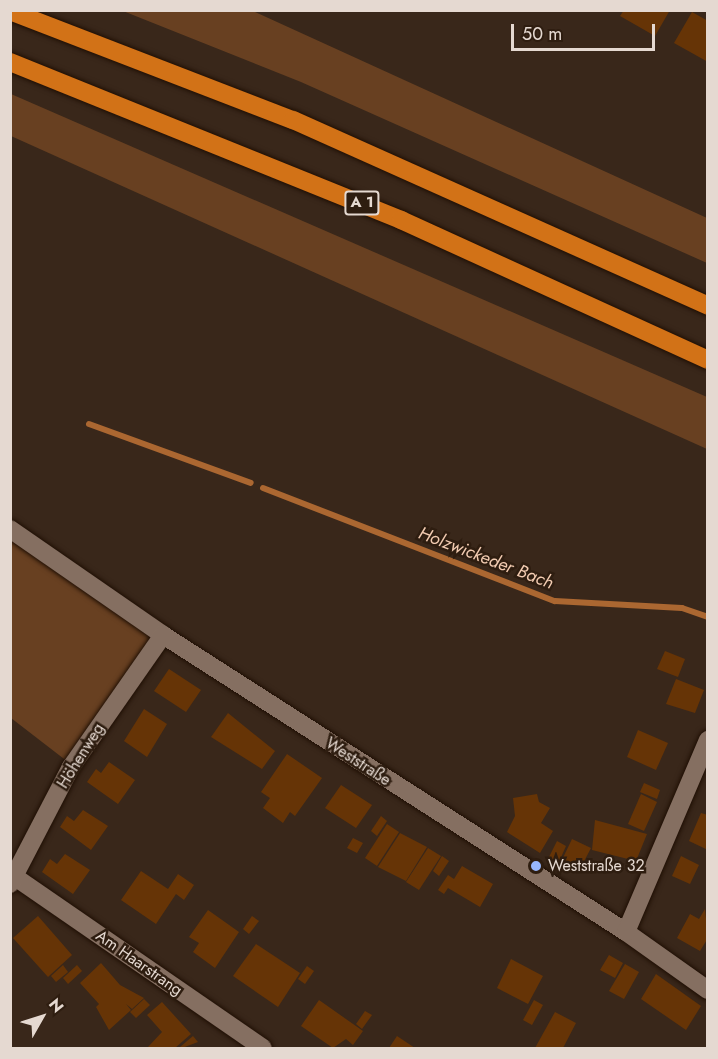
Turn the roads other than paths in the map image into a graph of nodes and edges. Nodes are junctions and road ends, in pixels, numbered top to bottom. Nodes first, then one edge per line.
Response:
1 (10, 11) edge
2 (10, 62) edge
3 (708, 306) edge
4 (708, 360) edge
5 (10, 529) edge
6 (163, 635) junction
7 (708, 740) edge
8 (13, 880) edge
9 (626, 932) junction
10 (708, 990) edge
11 (263, 1048) edge

1 - 3 highway
2 - 4 highway, A 1
5 - 6 street, Weststraße
6 - 8 street, Höhenweg
6 - 9 street, Weststraße
7 - 9 street
8 - 11 street, Am Haarstrang
9 - 10 street, Weststraße

